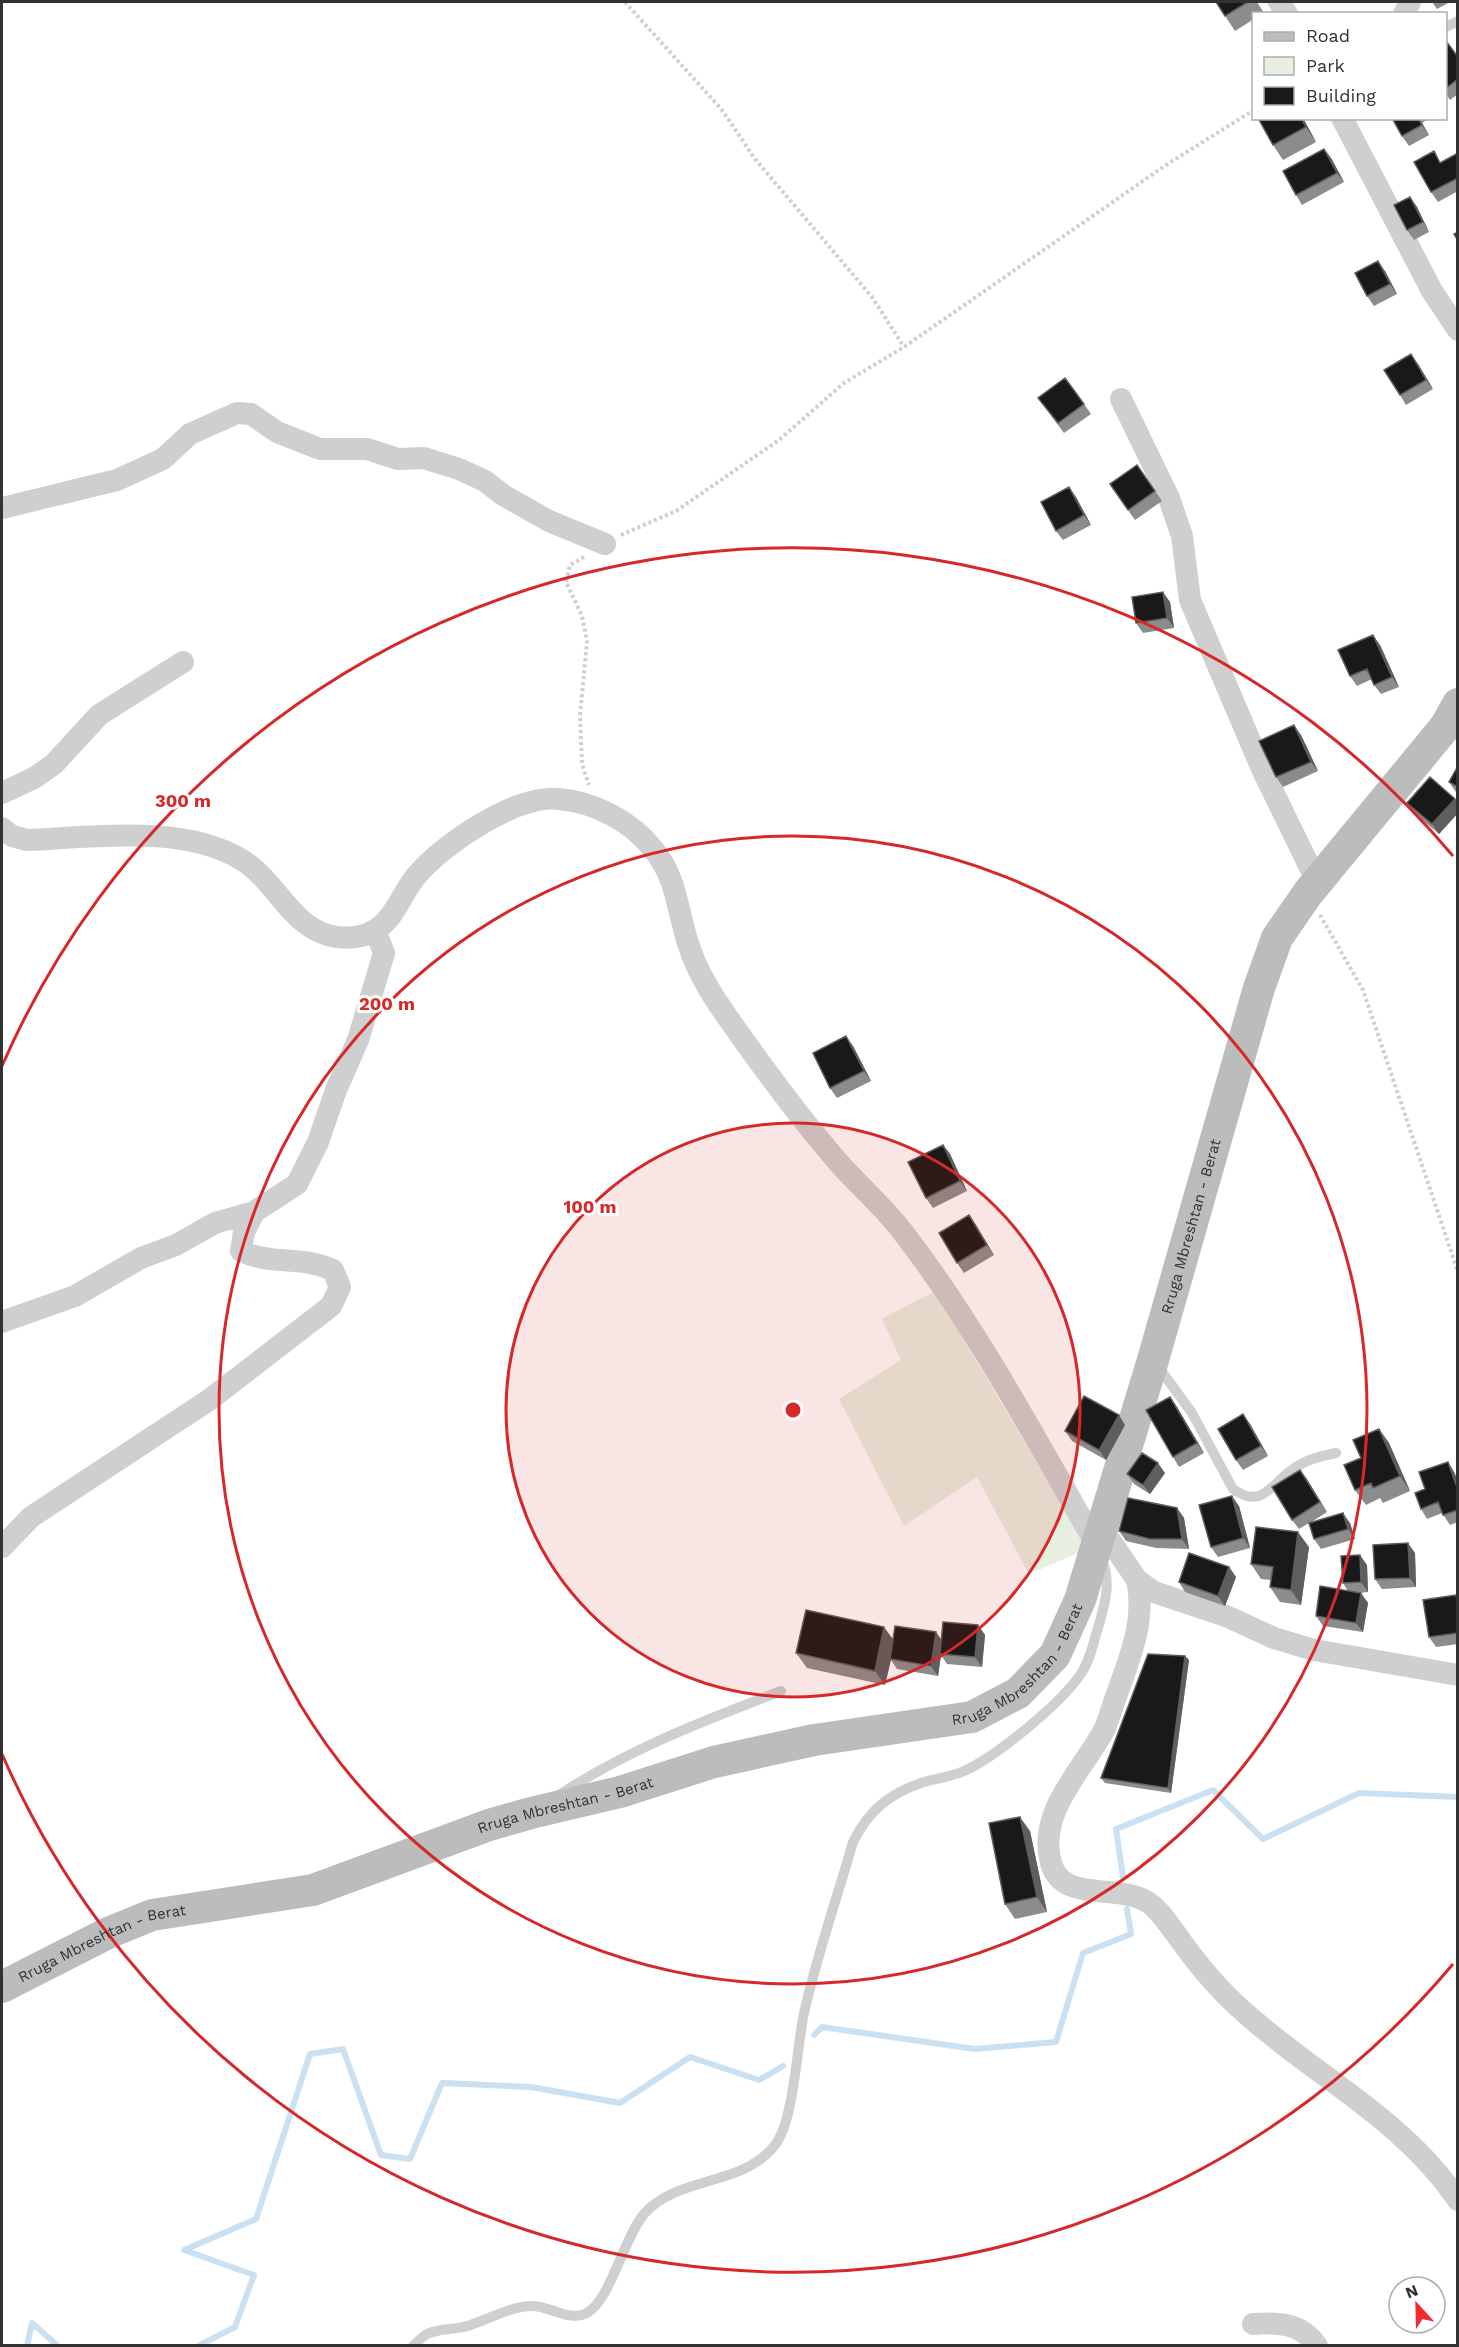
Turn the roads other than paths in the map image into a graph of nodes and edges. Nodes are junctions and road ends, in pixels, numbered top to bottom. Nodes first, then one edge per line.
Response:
1 (1343, 120) edge
2 (1458, 330) edge
3 (1120, 399) dead end
4 (2, 508) edge
5 (605, 544) road end
6 (183, 662) dead end
7 (1458, 704) edge
8 (2, 793) edge
9 (2, 828) edge
10 (1312, 888) junction
11 (375, 930) junction
12 (254, 1212) junction
13 (2, 1322) edge
14 (1153, 1360) junction
15 (1336, 1453) dead end
16 (1098, 1536) junction
17 (2, 1547) edge
18 (1137, 1580) junction
19 (1458, 1675) edge
20 (781, 1691) dead end
21 (531, 1813) junction
22 (2, 1987) edge
23 (1458, 2200) edge
24 (1253, 2324) dead end
25 (413, 2346) edge
26 (1317, 2346) edge

1 - 2 street
3 - 10 street
4 - 5 street
6 - 8 street
7 - 10 street, Rruga Mbreshtan - Berat
9 - 11 street
10 - 14 street, Rruga Mbreshtan - Berat
11 - 12 street
11 - 16 street
12 - 13 street
12 - 17 street
14 - 15 lane
14 - 16 street, Rruga Mbreshtan - Berat
16 - 18 street
16 - 21 street, Rruga Mbreshtan - Berat
16 - 25 lane
18 - 19 street
18 - 23 street
20 - 21 lane
21 - 22 street, Rruga Mbreshtan - Berat
24 - 26 street

